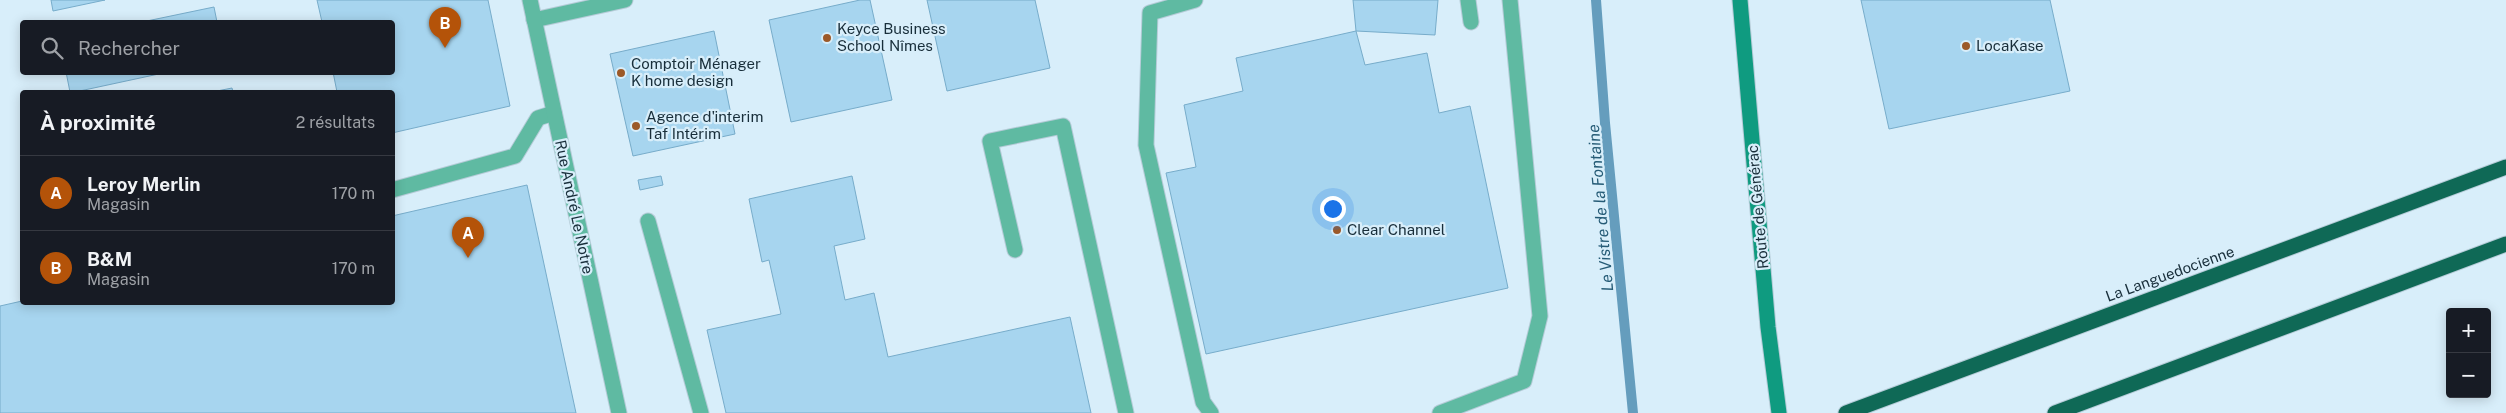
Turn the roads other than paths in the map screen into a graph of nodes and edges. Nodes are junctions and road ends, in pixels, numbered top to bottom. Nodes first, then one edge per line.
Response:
1 (530, 0) edge
2 (625, 0) edge
3 (1195, 0) edge
4 (1468, 0) edge
5 (1510, 0) edge
6 (1740, 0) edge
7 (534, 20) junction
8 (1471, 22) dead end
9 (554, 112) junction
10 (2506, 167) edge
11 (395, 189) edge
12 (648, 221) dead end
13 (2506, 244) edge
14 (1016, 250) dead end
15 (619, 413) edge
16 (701, 413) edge
17 (1126, 413) edge
18 (1211, 413) edge
19 (1440, 413) edge
20 (1780, 413) edge
21 (1846, 413) edge
22 (2055, 413) edge

1 - 7 street, Rue André Le Notre
2 - 7 street
3 - 18 street
4 - 8 street
5 - 19 street
6 - 20 main road, Route de Générac
7 - 9 street, Rue André Le Notre
9 - 11 street
9 - 15 street, Rue André Le Notre
10 - 21 highway, La Languedocienne
12 - 16 street
13 - 22 highway
14 - 17 street

